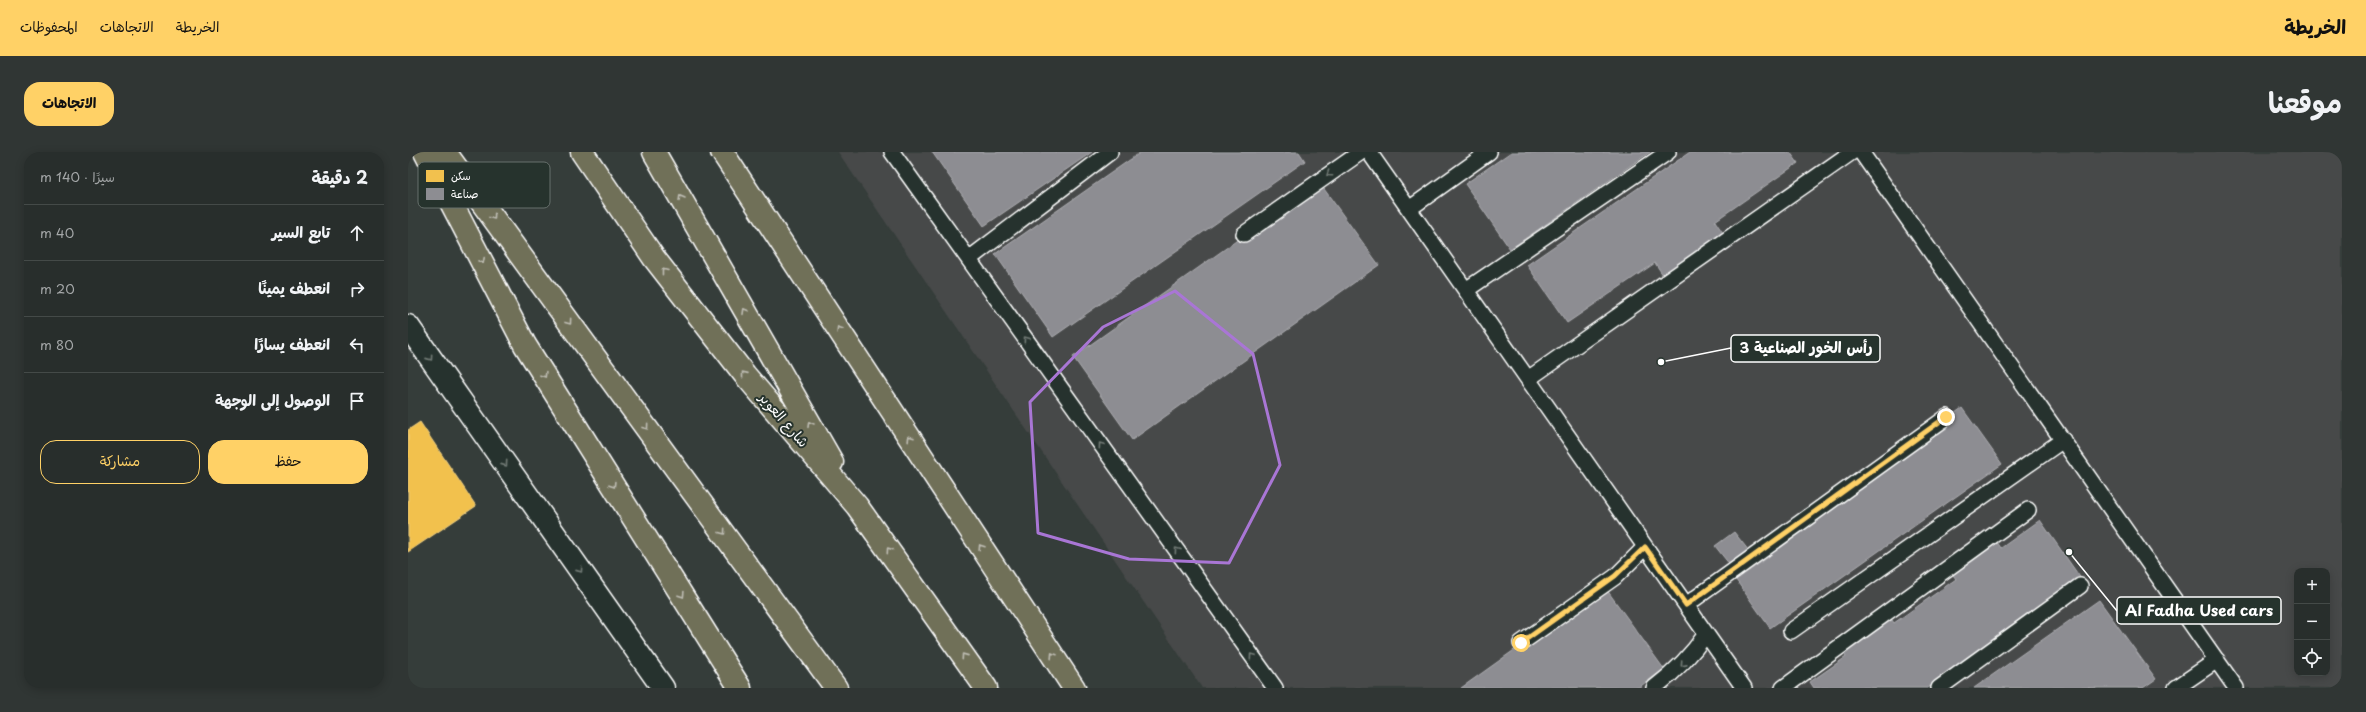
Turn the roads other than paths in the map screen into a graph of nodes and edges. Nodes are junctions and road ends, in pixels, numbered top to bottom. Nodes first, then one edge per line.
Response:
1 (425, 152) edge
2 (445, 152) edge
3 (582, 152) edge
4 (654, 152) edge
5 (722, 152) edge
6 (892, 152) edge
7 (1110, 152) edge
8 (1360, 152) edge
9 (1369, 152) edge
10 (1489, 152) edge
11 (1668, 152) edge
12 (1852, 152) edge
13 (1861, 152) edge
14 (430, 162) edge
15 (452, 162) edge
16 (454, 208) edge
17 (486, 208) edge
18 (1409, 209) junction
19 (1244, 234) dead end
20 (969, 259) junction
21 (1466, 290) junction
22 (408, 326) edge
23 (1528, 379) junction
24 (1946, 417) dead end
25 (2063, 440) junction
26 (857, 506) junction
27 (2028, 510) dead end
28 (1645, 547) junction
29 (2080, 586) dead end
30 (1686, 605) junction
31 (1791, 631) dead end
32 (1706, 634) junction
33 (1521, 643) dead end
34 (2217, 660) junction
35 (663, 688) edge
36 (740, 688) edge
37 (836, 688) edge
38 (986, 688) edge
39 (1074, 688) edge
40 (1275, 688) edge
41 (1654, 688) edge
42 (1744, 688) edge
43 (1783, 688) edge
44 (1939, 688) edge
45 (2176, 688) edge
46 (2236, 688) edge

1 -> 14 main road
2 -> 15 main road
26 -> 3 main road, شارع العوير
26 -> 4 main road
39 -> 5 main road
6 - 20 lane
7 - 20 lane
8 -> 19 lane
9 - 18 lane
10 - 18 lane
11 - 21 lane
12 - 23 lane
13 - 25 lane
16 -> 36 main road
17 -> 37 main road
18 - 21 lane
40 -> 20 lane
21 - 23 lane
22 -> 35 street
23 - 28 lane
24 - 30 lane
25 - 31 lane
25 - 34 lane
38 -> 26 main road, شارع العوير
27 - 43 lane
28 - 30 lane
28 - 33 lane
29 - 44 lane
30 - 32 lane
32 -> 41 lane
32 - 42 lane
34 - 45 lane
34 - 46 lane

